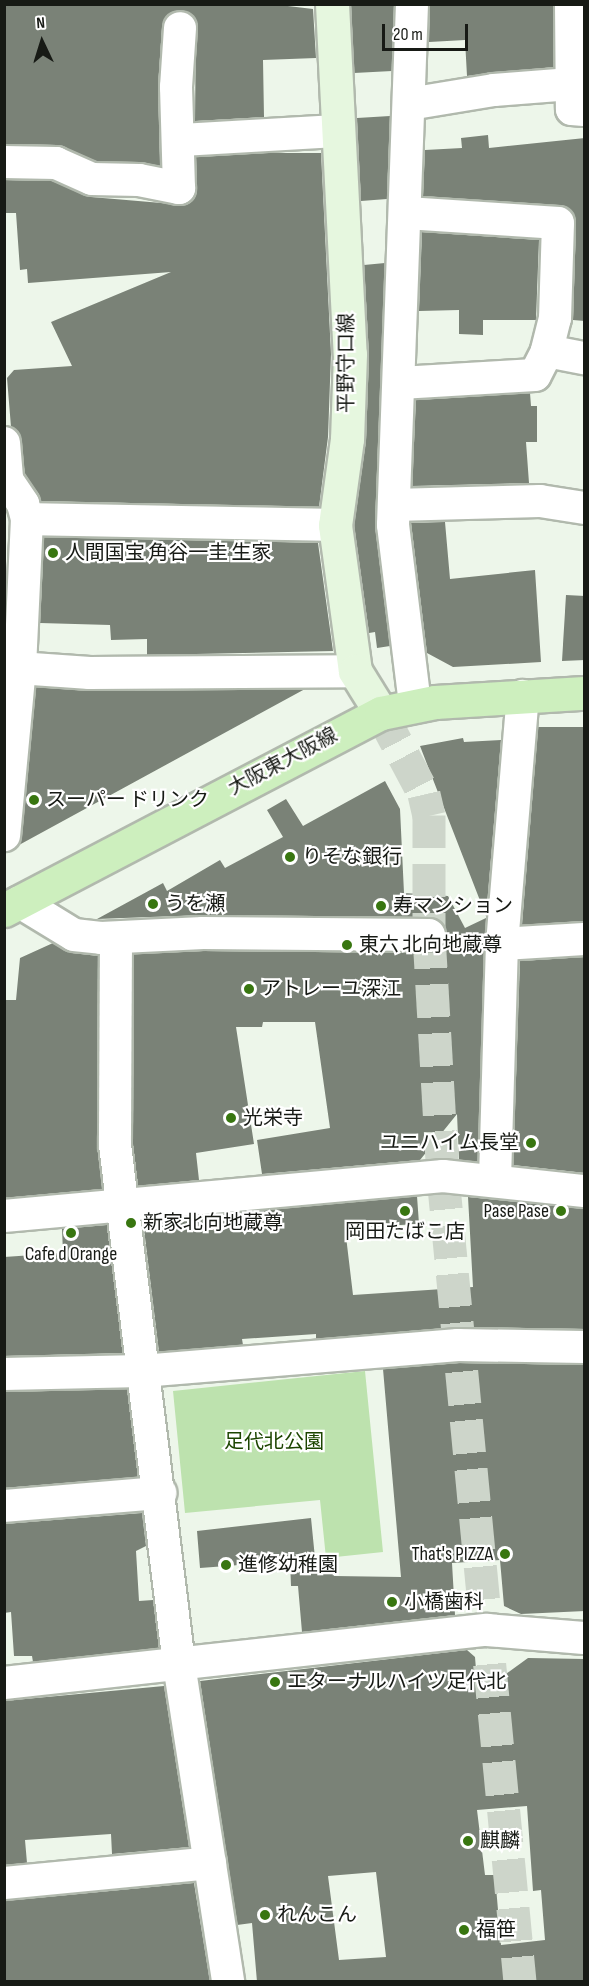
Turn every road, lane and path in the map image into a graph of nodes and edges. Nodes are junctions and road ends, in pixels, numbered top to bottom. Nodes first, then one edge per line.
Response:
1 (332, 4) edge
2 (412, 4) edge
3 (571, 4) edge
4 (180, 28) dead end
5 (578, 97) edge
6 (409, 104) junction
7 (338, 131) junction
8 (180, 140) junction
9 (4, 162) edge
10 (406, 213) junction
11 (547, 351) junction
12 (585, 358) edge
13 (400, 384) junction
14 (4, 443) edge
15 (394, 505) junction
16 (585, 508) edge
17 (27, 519) junction
18 (335, 525) junction
19 (12, 667) edge
20 (355, 671) junction
21 (585, 693) edge
22 (522, 696) junction
23 (415, 705) junction
24 (381, 713) junction
25 (4, 835) edge
26 (12, 906) edge
27 (429, 935) dead end
28 (116, 938) junction
29 (585, 939) edge
30 (501, 944) junction
31 (495, 1179) junction
32 (585, 1191) edge
33 (123, 1208) junction
34 (4, 1216) edge
35 (585, 1347) edge
36 (142, 1371) junction
37 (4, 1374) edge
38 (160, 1493) junction
39 (4, 1506) edge
40 (585, 1638) edge
41 (179, 1664) junction
42 (4, 1683) edge
43 (210, 1863) junction
44 (4, 1883) edge
45 (228, 1982) edge

1 - 7 main road, 平野守口線
2 - 6 street
3 - 5 street
4 - 8 street
5 - 6 street
6 - 10 street
7 - 8 street
7 - 18 main road, 平野守口線
8 - 9 street
10 - 11 street
10 - 13 street
11 - 12 street
11 - 13 street
13 - 15 street
14 - 17 street
15 - 16 street
15 - 23 street
17 - 18 street
17 - 19 street
18 - 20 main road, 平野守口線
19 - 20 street
19 - 25 street
20 - 24 main road, 平野守口線
21 - 22 main road, 大阪東大阪線
22 - 23 main road, 大阪東大阪線
22 - 30 street
23 - 24 main road, 大阪東大阪線
24 - 26 main road, 大阪東大阪線
26 - 28 street
27 - 28 street
28 - 33 street
29 - 30 street
30 - 31 street
31 - 32 street
31 - 33 street
33 - 34 street
33 - 36 street
35 - 36 street
36 - 37 street
36 - 38 street
38 - 39 street
38 - 41 street
40 - 41 street
41 - 42 street
41 - 43 street
43 - 44 street
43 - 45 street

